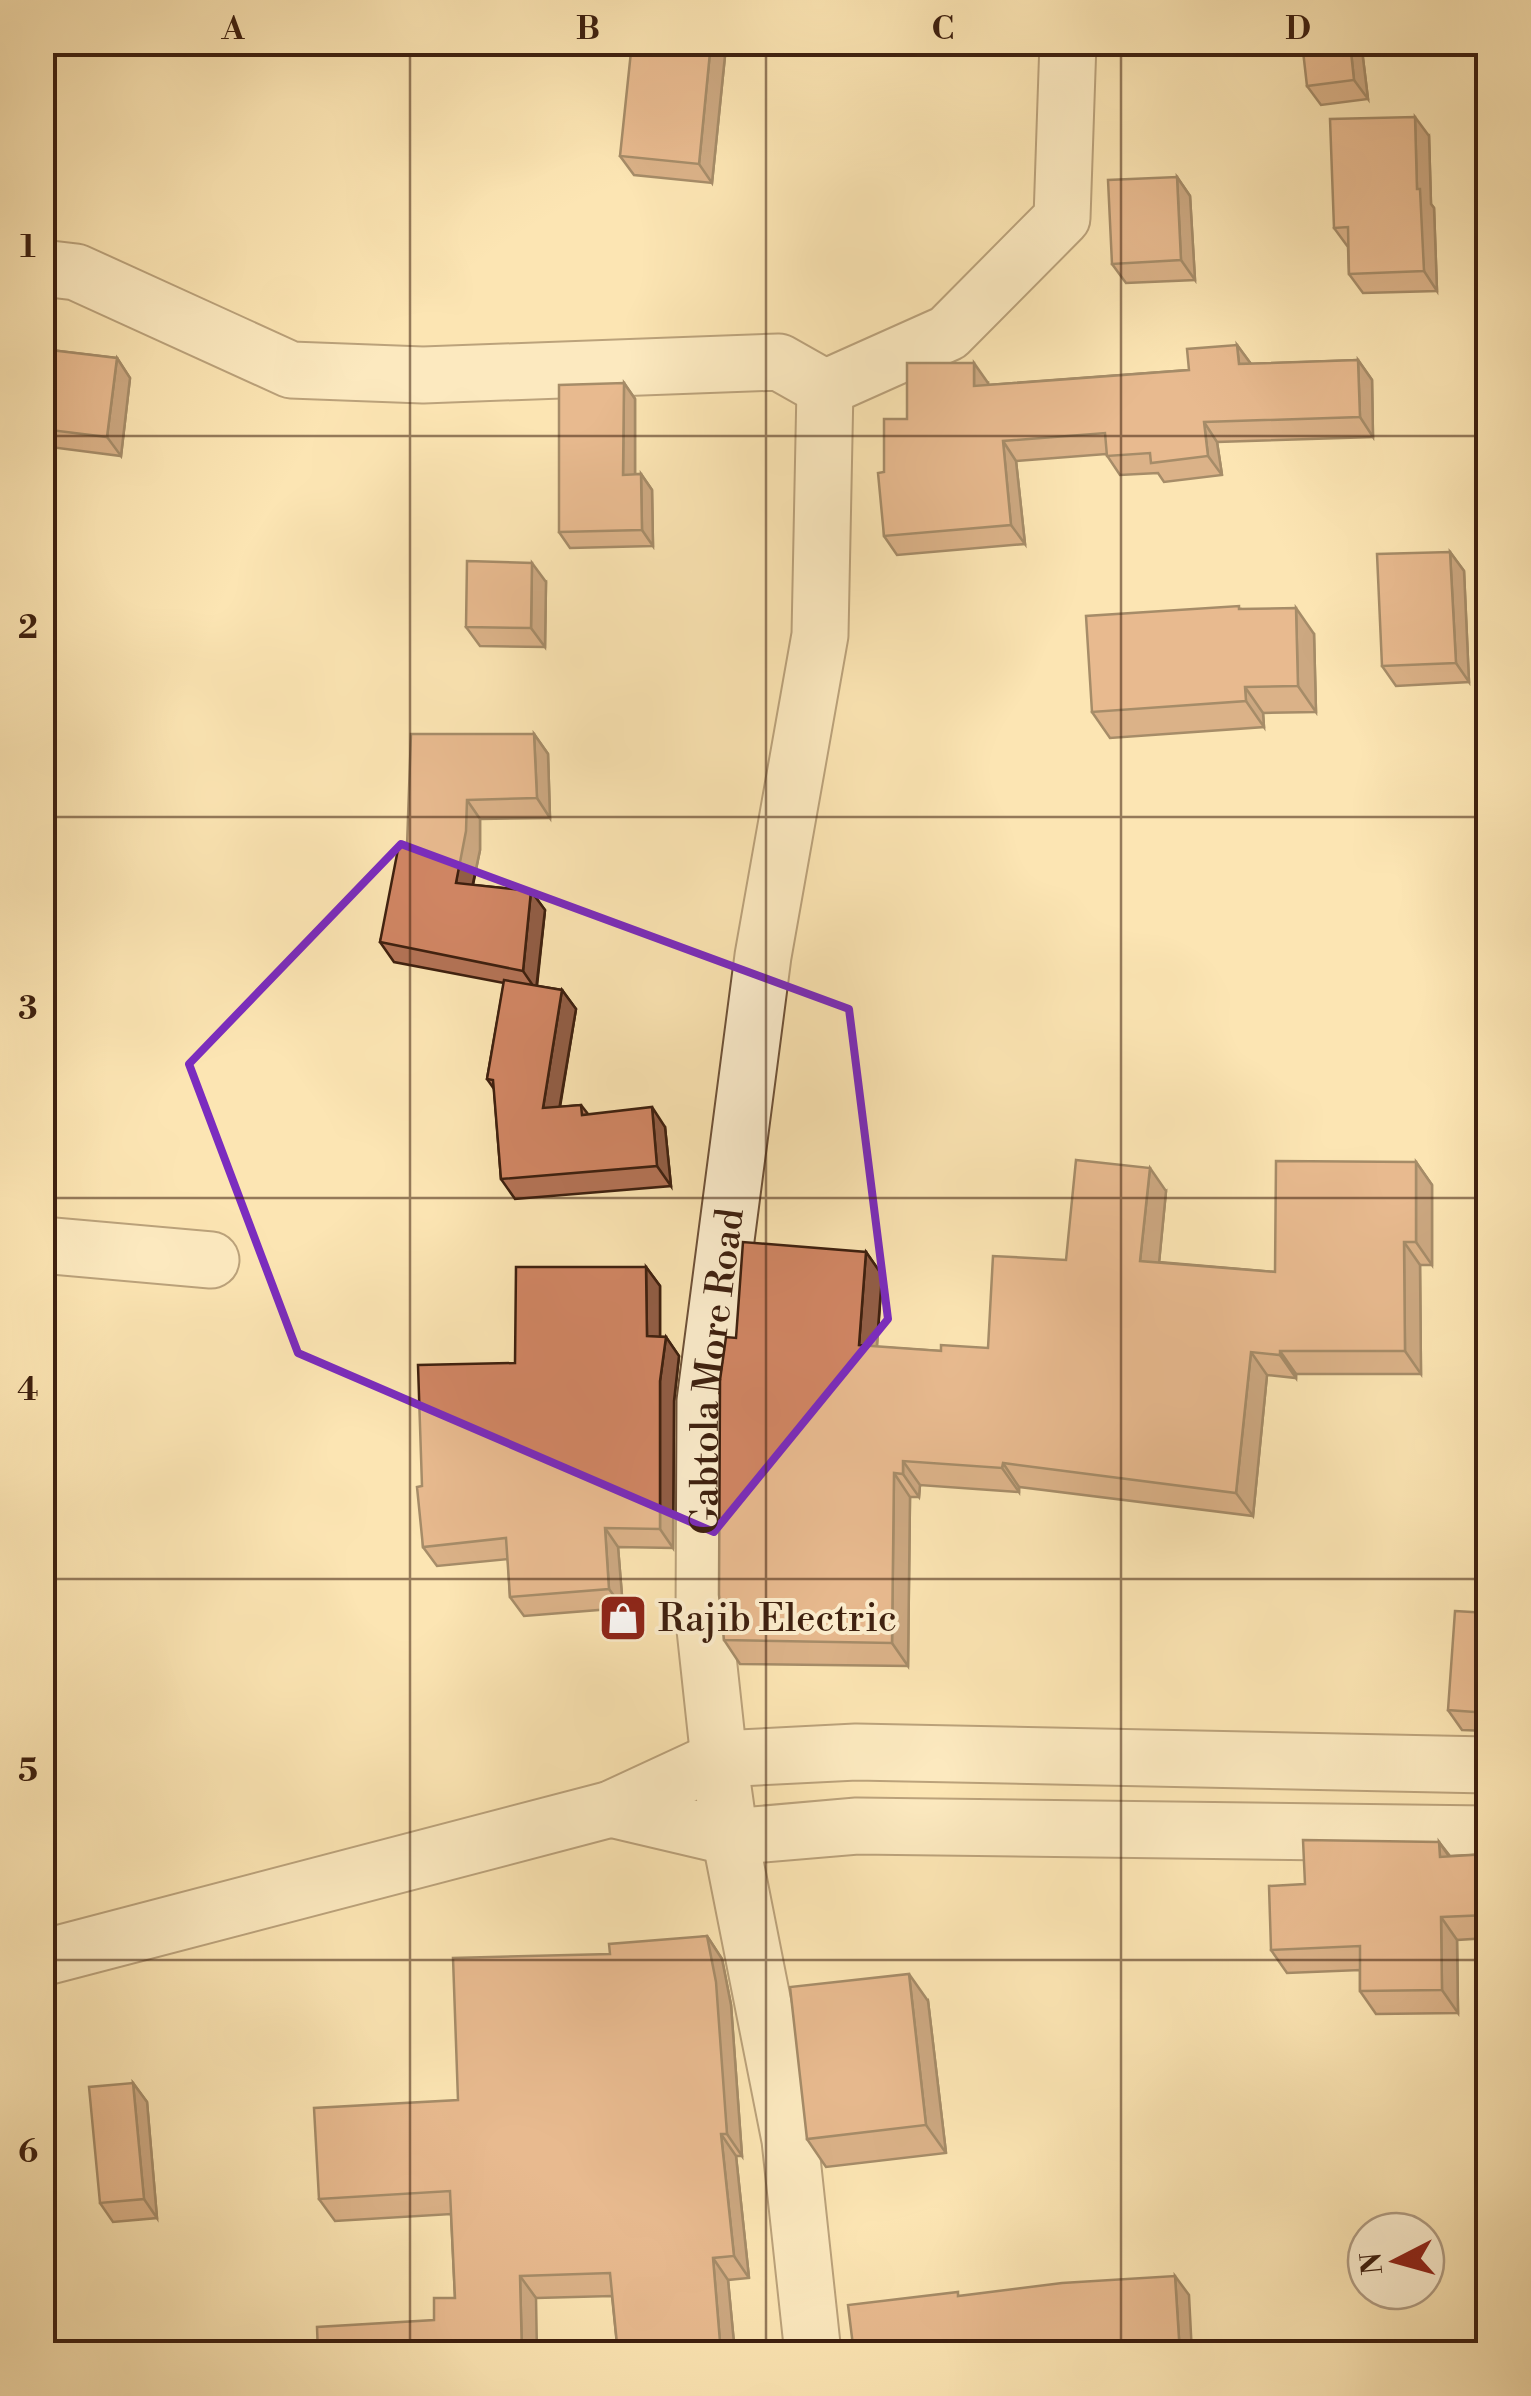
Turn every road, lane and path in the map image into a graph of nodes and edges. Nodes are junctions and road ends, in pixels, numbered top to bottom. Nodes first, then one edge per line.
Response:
1 (1068, 42) edge
2 (42, 268) edge
3 (826, 388) junction
4 (42, 1246) edge
5 (210, 1260) dead end
6 (720, 1759) junction
7 (1488, 1765) edge
8 (611, 1809) junction
9 (1488, 1834) edge
10 (730, 1837) junction
11 (42, 1958) edge
12 (813, 2354) edge

1 - 3 street
2 - 3 street
3 - 6 street, Gabtola More Road
4 - 5 street
6 - 7 street
6 - 8 street
6 - 10 street, Gabtola More Road
8 - 10 street
8 - 11 street
9 - 10 street
10 - 12 street, Gabtola More Road

